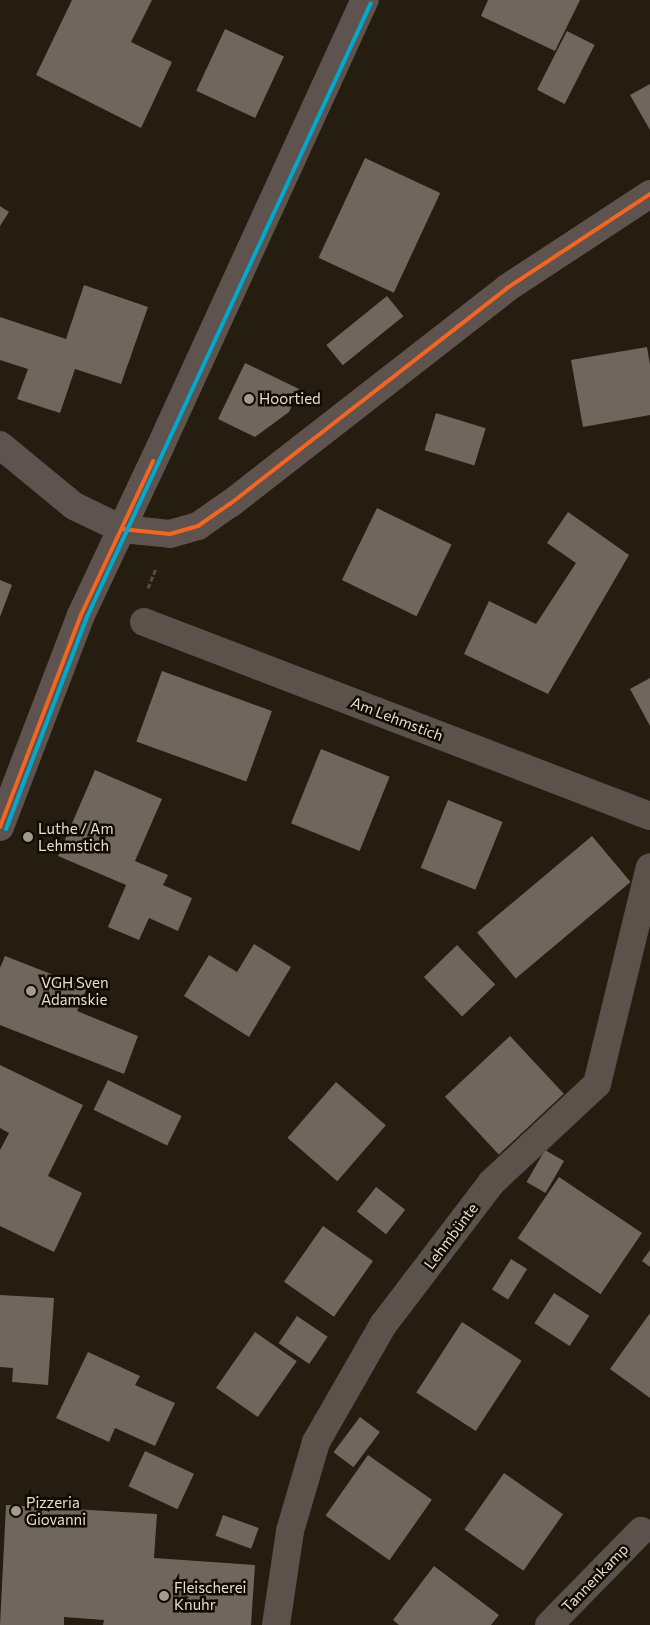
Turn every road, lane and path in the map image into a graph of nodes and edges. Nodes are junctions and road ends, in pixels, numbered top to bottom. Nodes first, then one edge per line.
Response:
1 (365, 0) edge
2 (650, 194) edge
3 (0, 445) edge
4 (122, 529) junction
5 (170, 534) junction
6 (144, 622) joint
7 (650, 816) edge
8 (0, 827) edge
9 (650, 867) edge
10 (641, 1531) dead end
11 (276, 1625) edge
12 (549, 1625) edge

1 - 4 street
2 - 5 street
3 - 4 street
4 - 5 street
4 - 8 street
5 - 6 path
6 - 7 street, Am Lehmstich
9 - 11 street, Lehmbünte
10 - 12 street, Tannenkamp

